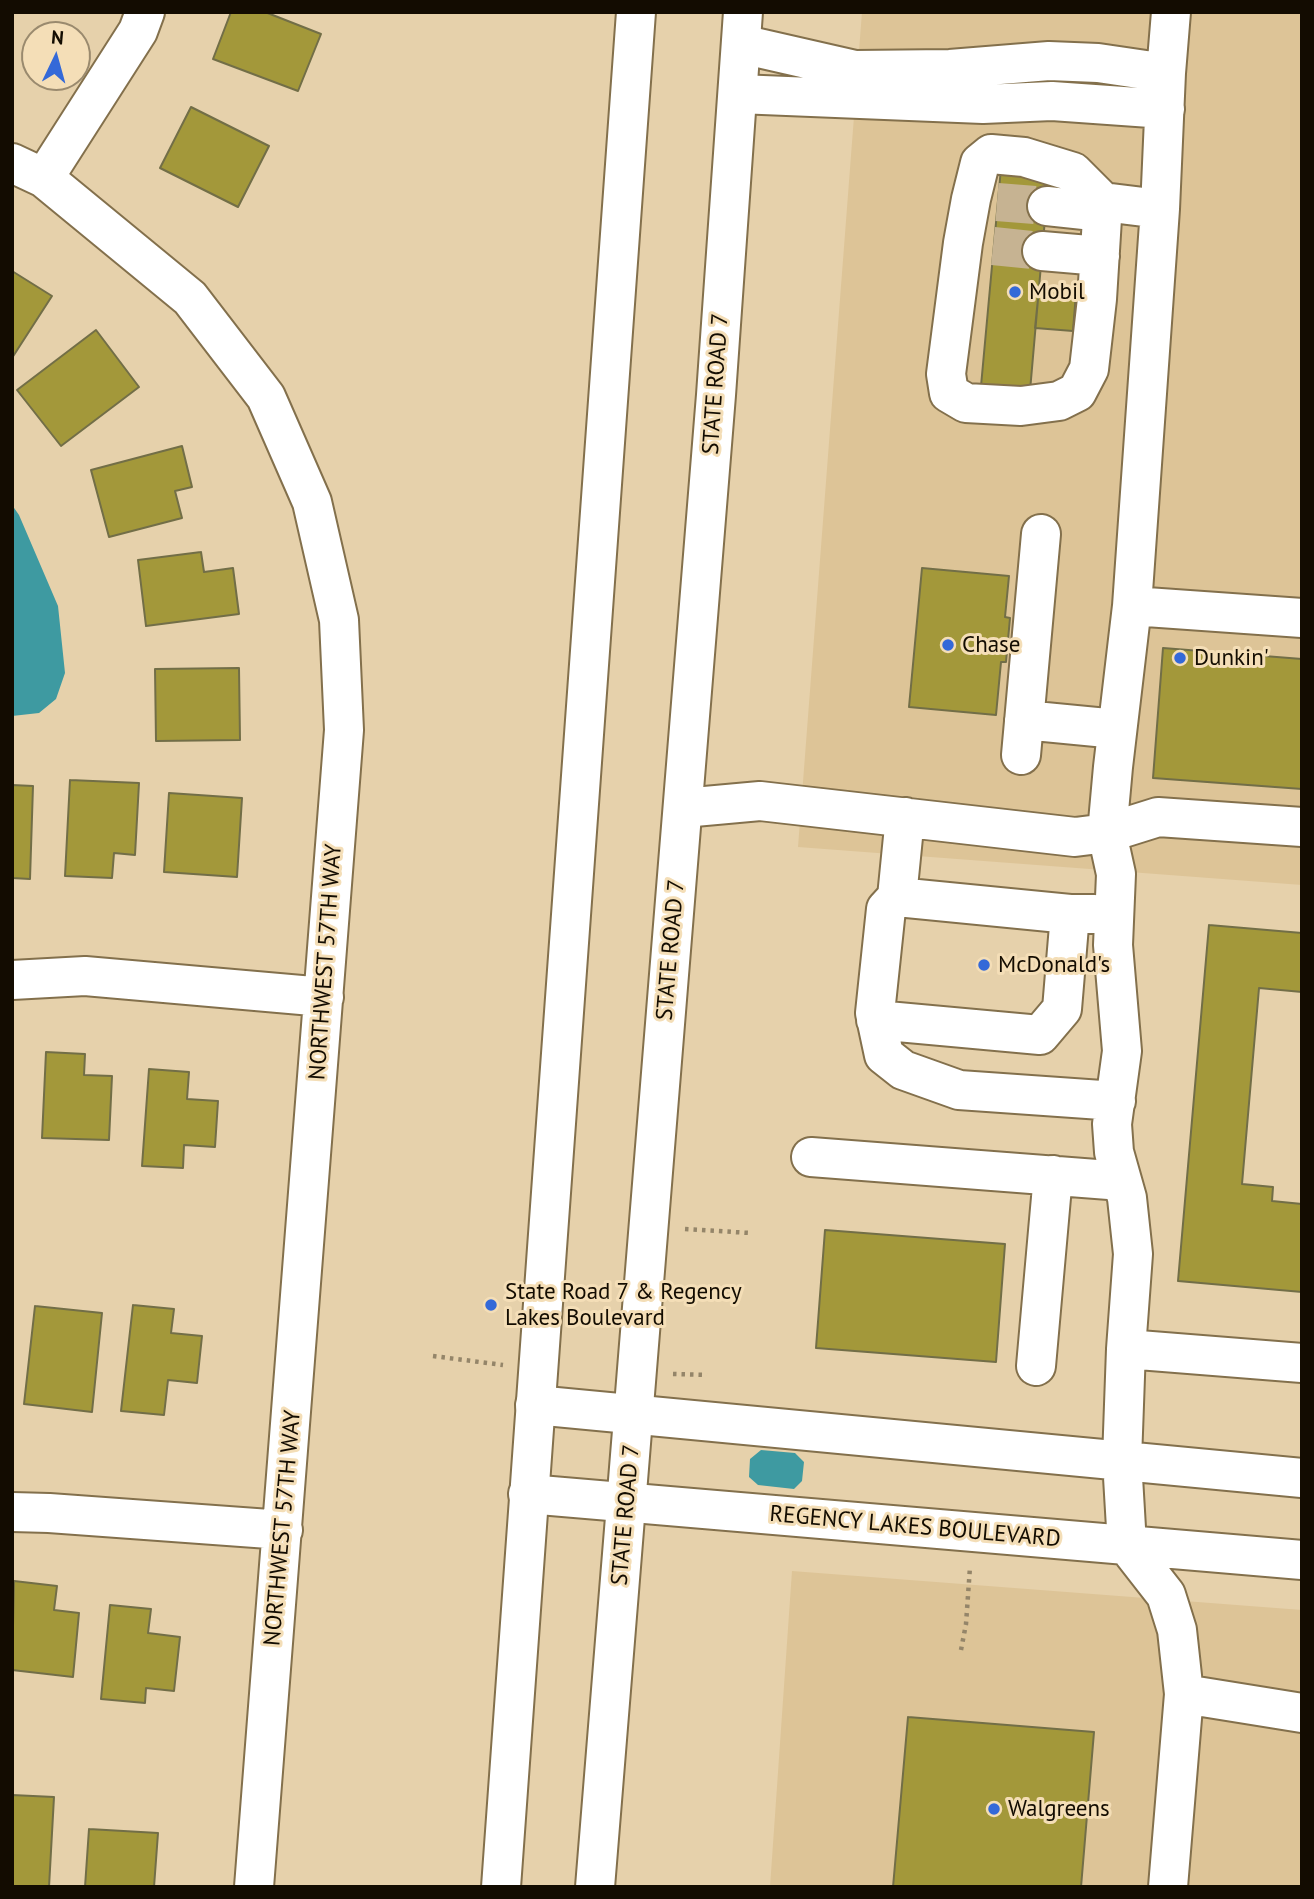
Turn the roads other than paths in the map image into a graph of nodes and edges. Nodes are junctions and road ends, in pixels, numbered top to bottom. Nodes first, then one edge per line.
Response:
1 (145, 12) edge
2 (636, 12) edge
3 (1171, 12) edge
4 (742, 28) edge
5 (1166, 91) junction
6 (738, 94) junction
7 (983, 104) junction
8 (981, 163) junction
9 (28, 171) edge
10 (1046, 206) tunnel mouth
11 (1103, 207) junction
12 (1160, 209) junction
13 (1042, 251) tunnel mouth
14 (1100, 256) junction
15 (1041, 534) dead end
16 (1132, 606) junction
17 (1302, 618) edge
18 (1117, 729) junction
19 (683, 808) junction
20 (905, 817) junction
21 (1302, 827) edge
22 (1107, 833) junction
23 (897, 897) junction
24 (1070, 914) junction
25 (1114, 914) junction
26 (12, 980) edge
27 (324, 997) junction
28 (876, 1020) junction
29 (1116, 1101) junction
30 (811, 1157) dead end
31 (1053, 1175) junction
32 (1122, 1181) junction
33 (1126, 1349) junction
34 (1302, 1363) edge
35 (1037, 1366) dead end
36 (535, 1405) junction
37 (634, 1414) junction
38 (1122, 1460) junction
39 (1302, 1478) edge
40 (528, 1494) junction
41 (627, 1502) junction
42 (12, 1512) edge
43 (283, 1530) junction
44 (1127, 1545) junction
45 (1302, 1560) edge
46 (1184, 1694) junction
47 (1302, 1713) edge
48 (254, 1887) edge
49 (501, 1887) edge
50 (595, 1887) edge
51 (1168, 1887) edge

1 - 9 street
2 - 36 street
3 - 5 street
4 - 5 street
4 - 6 street, STATE ROAD 7
5 - 7 street
5 - 12 street
6 - 7 street
6 - 19 street, STATE ROAD 7
7 - 8 street
8 - 11 street
8 - 14 street
9 - 27 street, NORTHWEST 57TH WAY
10 - 11 street
11 - 12 street
11 - 14 street
12 - 16 street
13 - 14 street
15 - 18 street
16 - 17 street
16 - 18 street
18 - 22 street
19 - 20 street
19 - 37 street, STATE ROAD 7
20 - 22 street
20 - 23 street
21 - 22 street
22 - 25 street
23 - 24 street
23 - 28 street
24 - 25 street
24 - 28 street
25 - 29 street
26 - 27 street
27 - 43 street, NORTHWEST 57TH WAY
28 - 29 street
29 - 32 street
30 - 31 street
31 - 32 street
31 - 35 street
32 - 33 street
33 - 34 street
33 - 38 street
36 - 37 street
36 - 40 street
37 - 38 street
37 - 41 street, STATE ROAD 7
38 - 39 street
38 - 44 street
40 - 41 street, REGENCY LAKES BOULEVARD
40 - 49 street
41 - 44 street, REGENCY LAKES BOULEVARD
41 - 50 street, STATE ROAD 7
42 - 43 street
43 - 48 street, NORTHWEST 57TH WAY
44 - 45 street, REGENCY LAKES BOULEVARD
44 - 46 street
46 - 47 street
46 - 51 street

